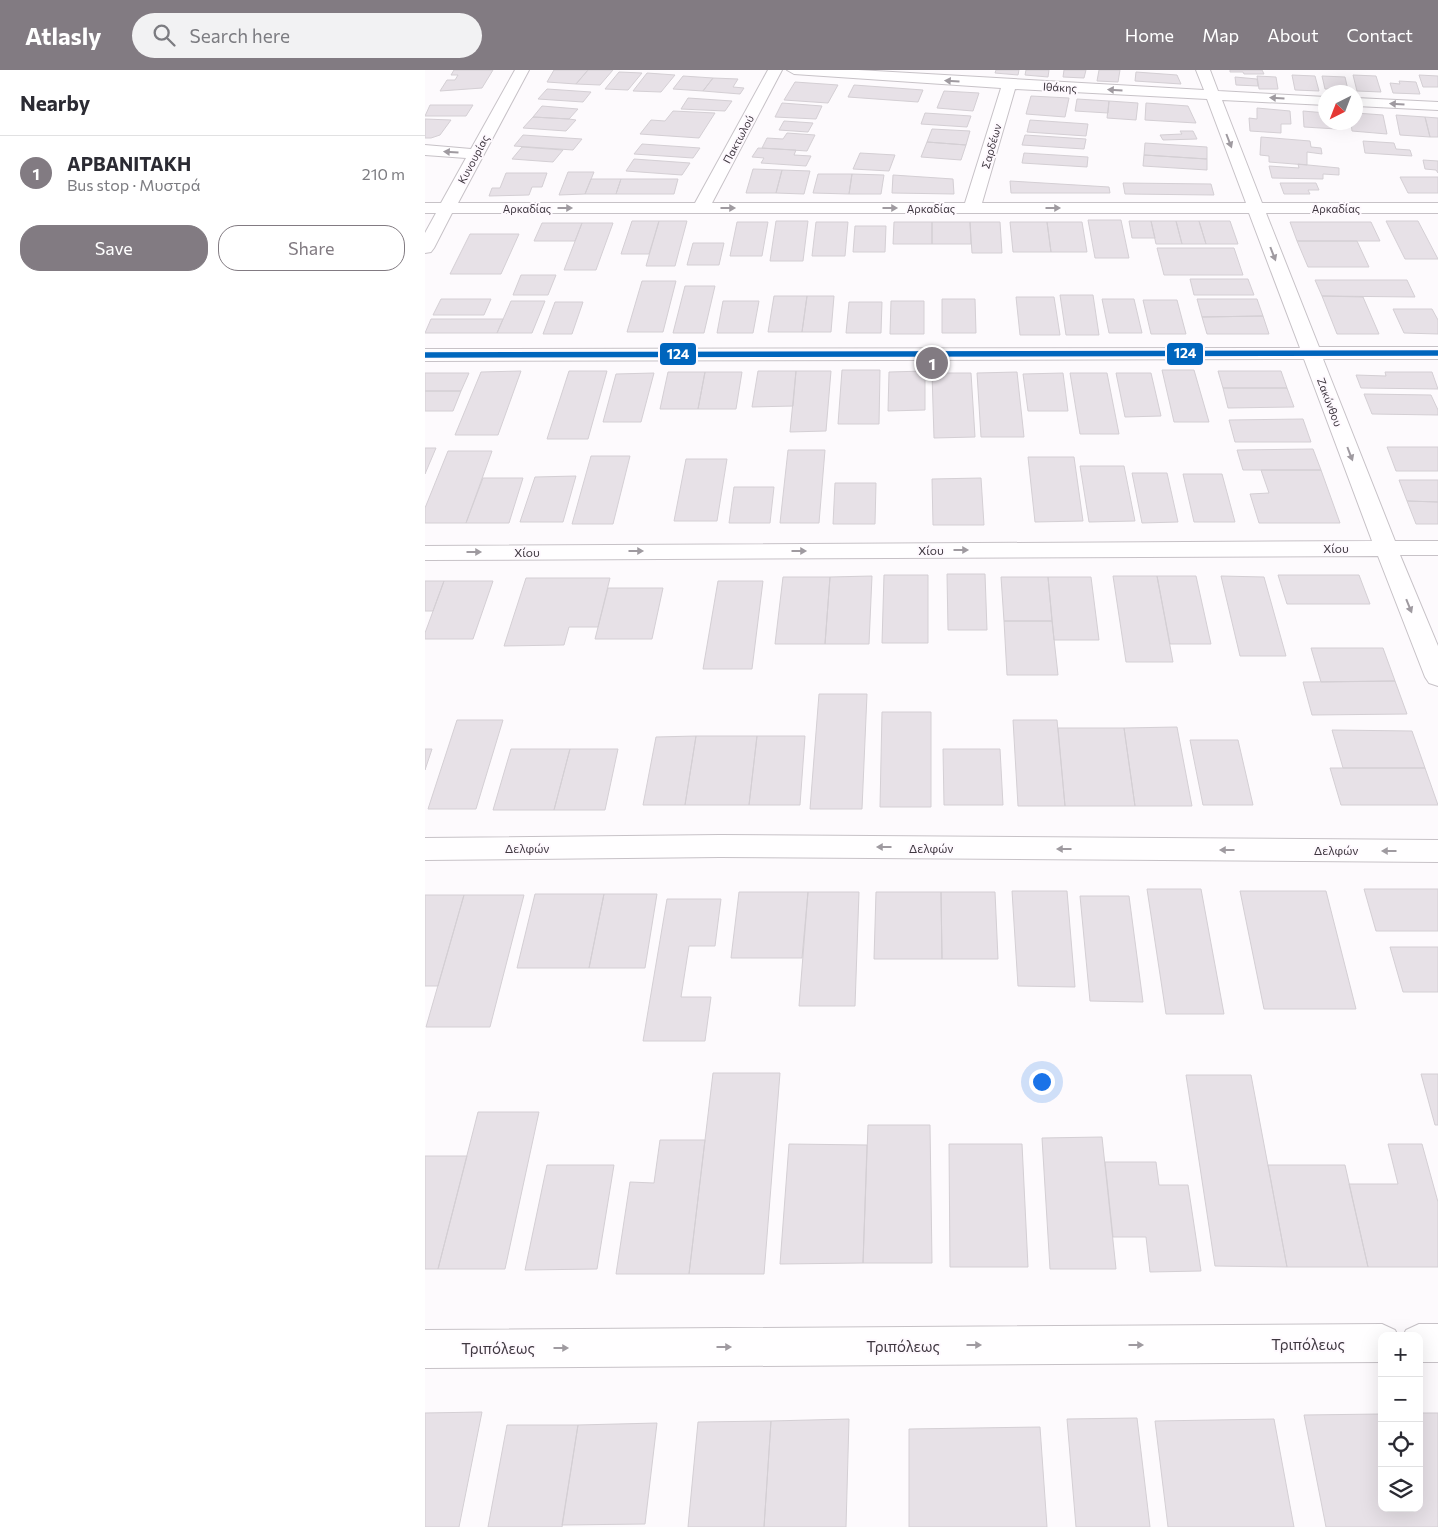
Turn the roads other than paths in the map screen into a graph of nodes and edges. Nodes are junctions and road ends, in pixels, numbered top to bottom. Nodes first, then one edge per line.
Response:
1 (521, 70) edge
2 (775, 70) edge
3 (794, 70) edge
4 (1203, 70) edge
5 (1009, 84) junction
6 (1212, 96) junction
7 (1318, 101) edge
8 (1363, 102) edge
9 (1438, 106) edge
10 (425, 150) edge
11 (476, 154) junction
12 (425, 208) edge
13 (447, 208) junction
14 (701, 208) junction
15 (973, 208) junction
16 (1255, 208) junction
17 (1438, 208) edge
18 (425, 248) edge
19 (1312, 353) junction
20 (1438, 353) edge
21 (425, 355) edge
22 (1385, 548) junction
23 (1438, 548) edge
24 (425, 552) edge
25 (1438, 677) edge
26 (425, 849) edge
27 (1438, 851) edge
28 (1378, 1343) edge
29 (1423, 1343) edge
30 (1438, 1343) edge
31 (425, 1349) edge

1 - 11 street, Κυνουρίας
2 - 14 street, Πακτωλού
5 -> 3 street, Ιθάκης
4 - 6 street, Ζακύνθου
6 -> 5 street, Ιθάκης
5 - 15 street, Σαρδέων
7 -> 6 street, Ιθάκης
6 -> 16 street, Ζακύνθου
9 -> 8 street
11 -> 10 street
11 - 13 street, Κυνουρίας
12 - 13 street, Αρκαδίας
13 -> 14 street, Αρκαδίας
13 - 18 street, Κυνουρίας
14 -> 15 street, Αρκαδίας
15 -> 16 street, Αρκαδίας
16 - 17 street, Αρκαδίας
16 -> 19 street, Ζακύνθου
19 - 20 street
19 - 21 street
19 -> 22 street, Ζακύνθου
22 - 23 street, Χίου
24 -> 22 street, Χίου
22 -> 25 street, Ζακύνθου
27 -> 26 street, Δελφών
31 -> 28 street, Τριπόλεως
29 - 30 street

